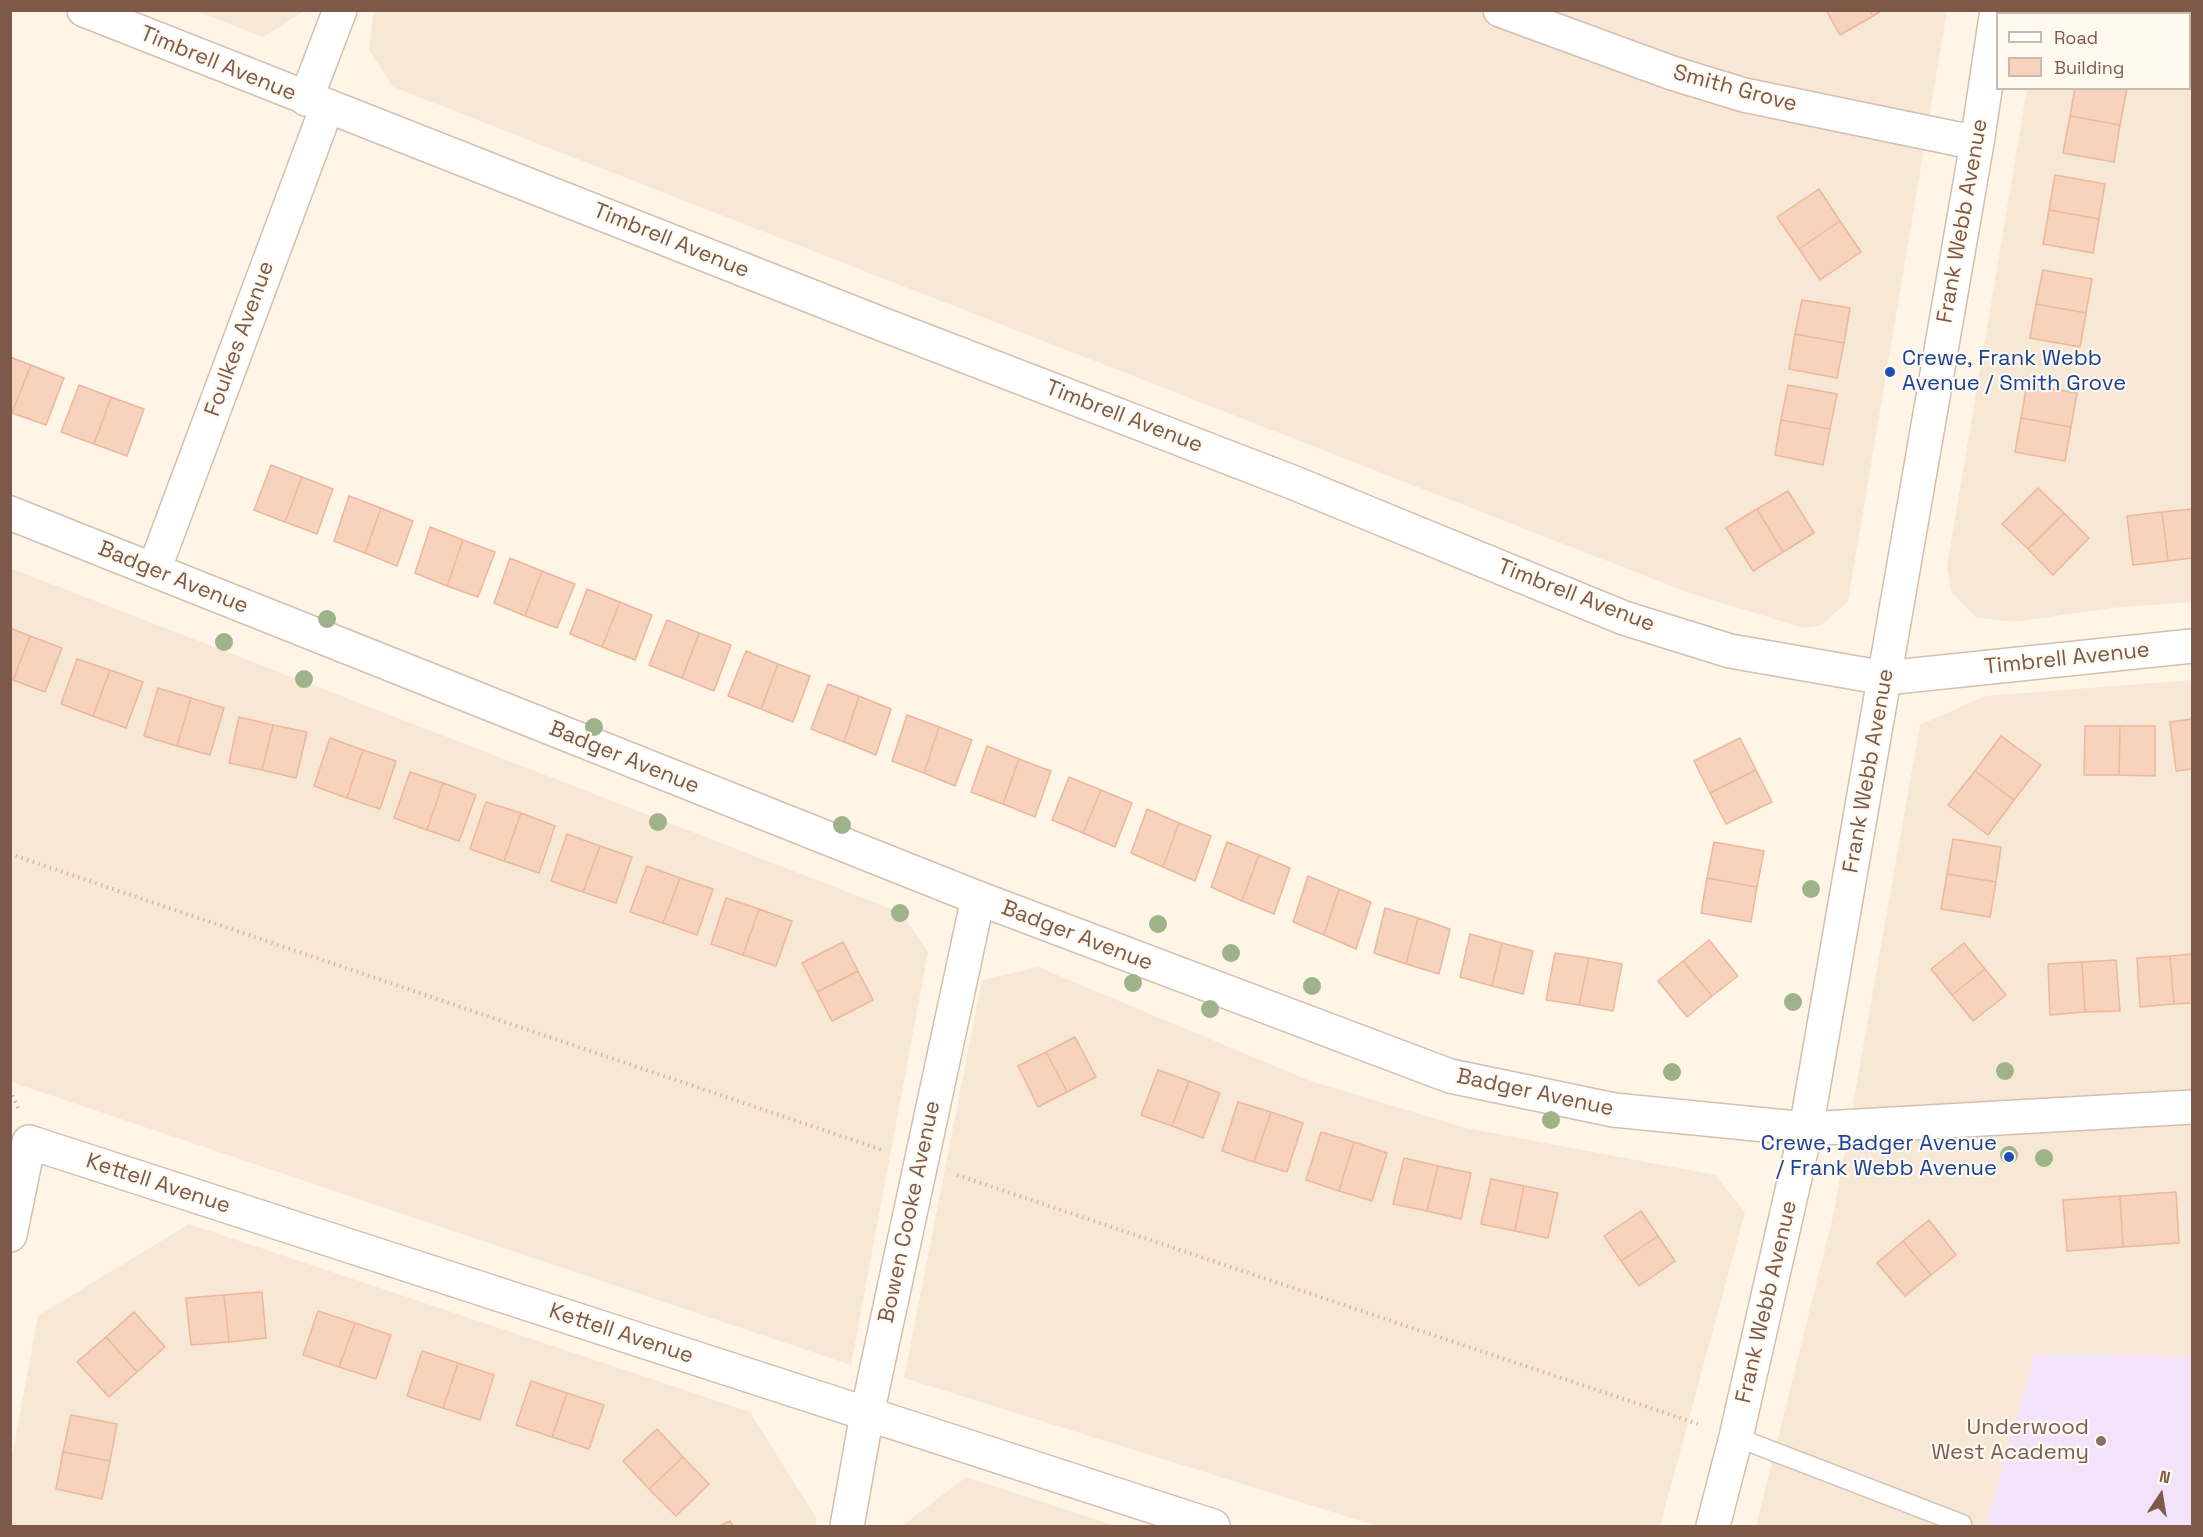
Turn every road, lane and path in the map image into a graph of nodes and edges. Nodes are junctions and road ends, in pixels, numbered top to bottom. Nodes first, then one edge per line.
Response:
1 (84, 10) edge
2 (340, 10) edge
3 (1500, 10) edge
4 (1996, 17) edge
5 (316, 103) junction
6 (1977, 143) junction
7 (10, 513) edge
8 (154, 570) junction
9 (2193, 646) edge
10 (1885, 678) junction
11 (10, 854) edge
12 (978, 898) junction
13 (2193, 1107) edge
14 (1806, 1129) junction
15 (920, 1163) junction
16 (10, 1235) edge
17 (867, 1414) junction
18 (1736, 1437) junction
19 (847, 1527) edge
20 (1213, 1527) edge
21 (1713, 1527) edge
22 (1962, 1527) edge

1 - 5 street, Timbrell Avenue
2 - 5 street, Foulkes Avenue
3 - 6 street, Smith Grove
4 - 6 street, Frank Webb Avenue
5 - 8 street, Foulkes Avenue
5 - 10 street, Timbrell Avenue
6 - 10 street, Frank Webb Avenue
7 - 8 street, Badger Avenue
8 - 12 street, Badger Avenue
9 - 10 street, Timbrell Avenue
10 - 14 street, Frank Webb Avenue
11 - 15 path
12 - 14 street, Badger Avenue
12 - 15 street, Bowen Cooke Avenue
13 - 14 street, Badger Avenue
14 - 18 street, Frank Webb Avenue
15 - 17 street, Bowen Cooke Avenue
15 - 18 path
16 - 17 street, Kettell Avenue
17 - 19 street, Bowen Cooke Avenue
17 - 20 street, Kettell Avenue
18 - 21 street, Frank Webb Avenue
18 - 22 lane

